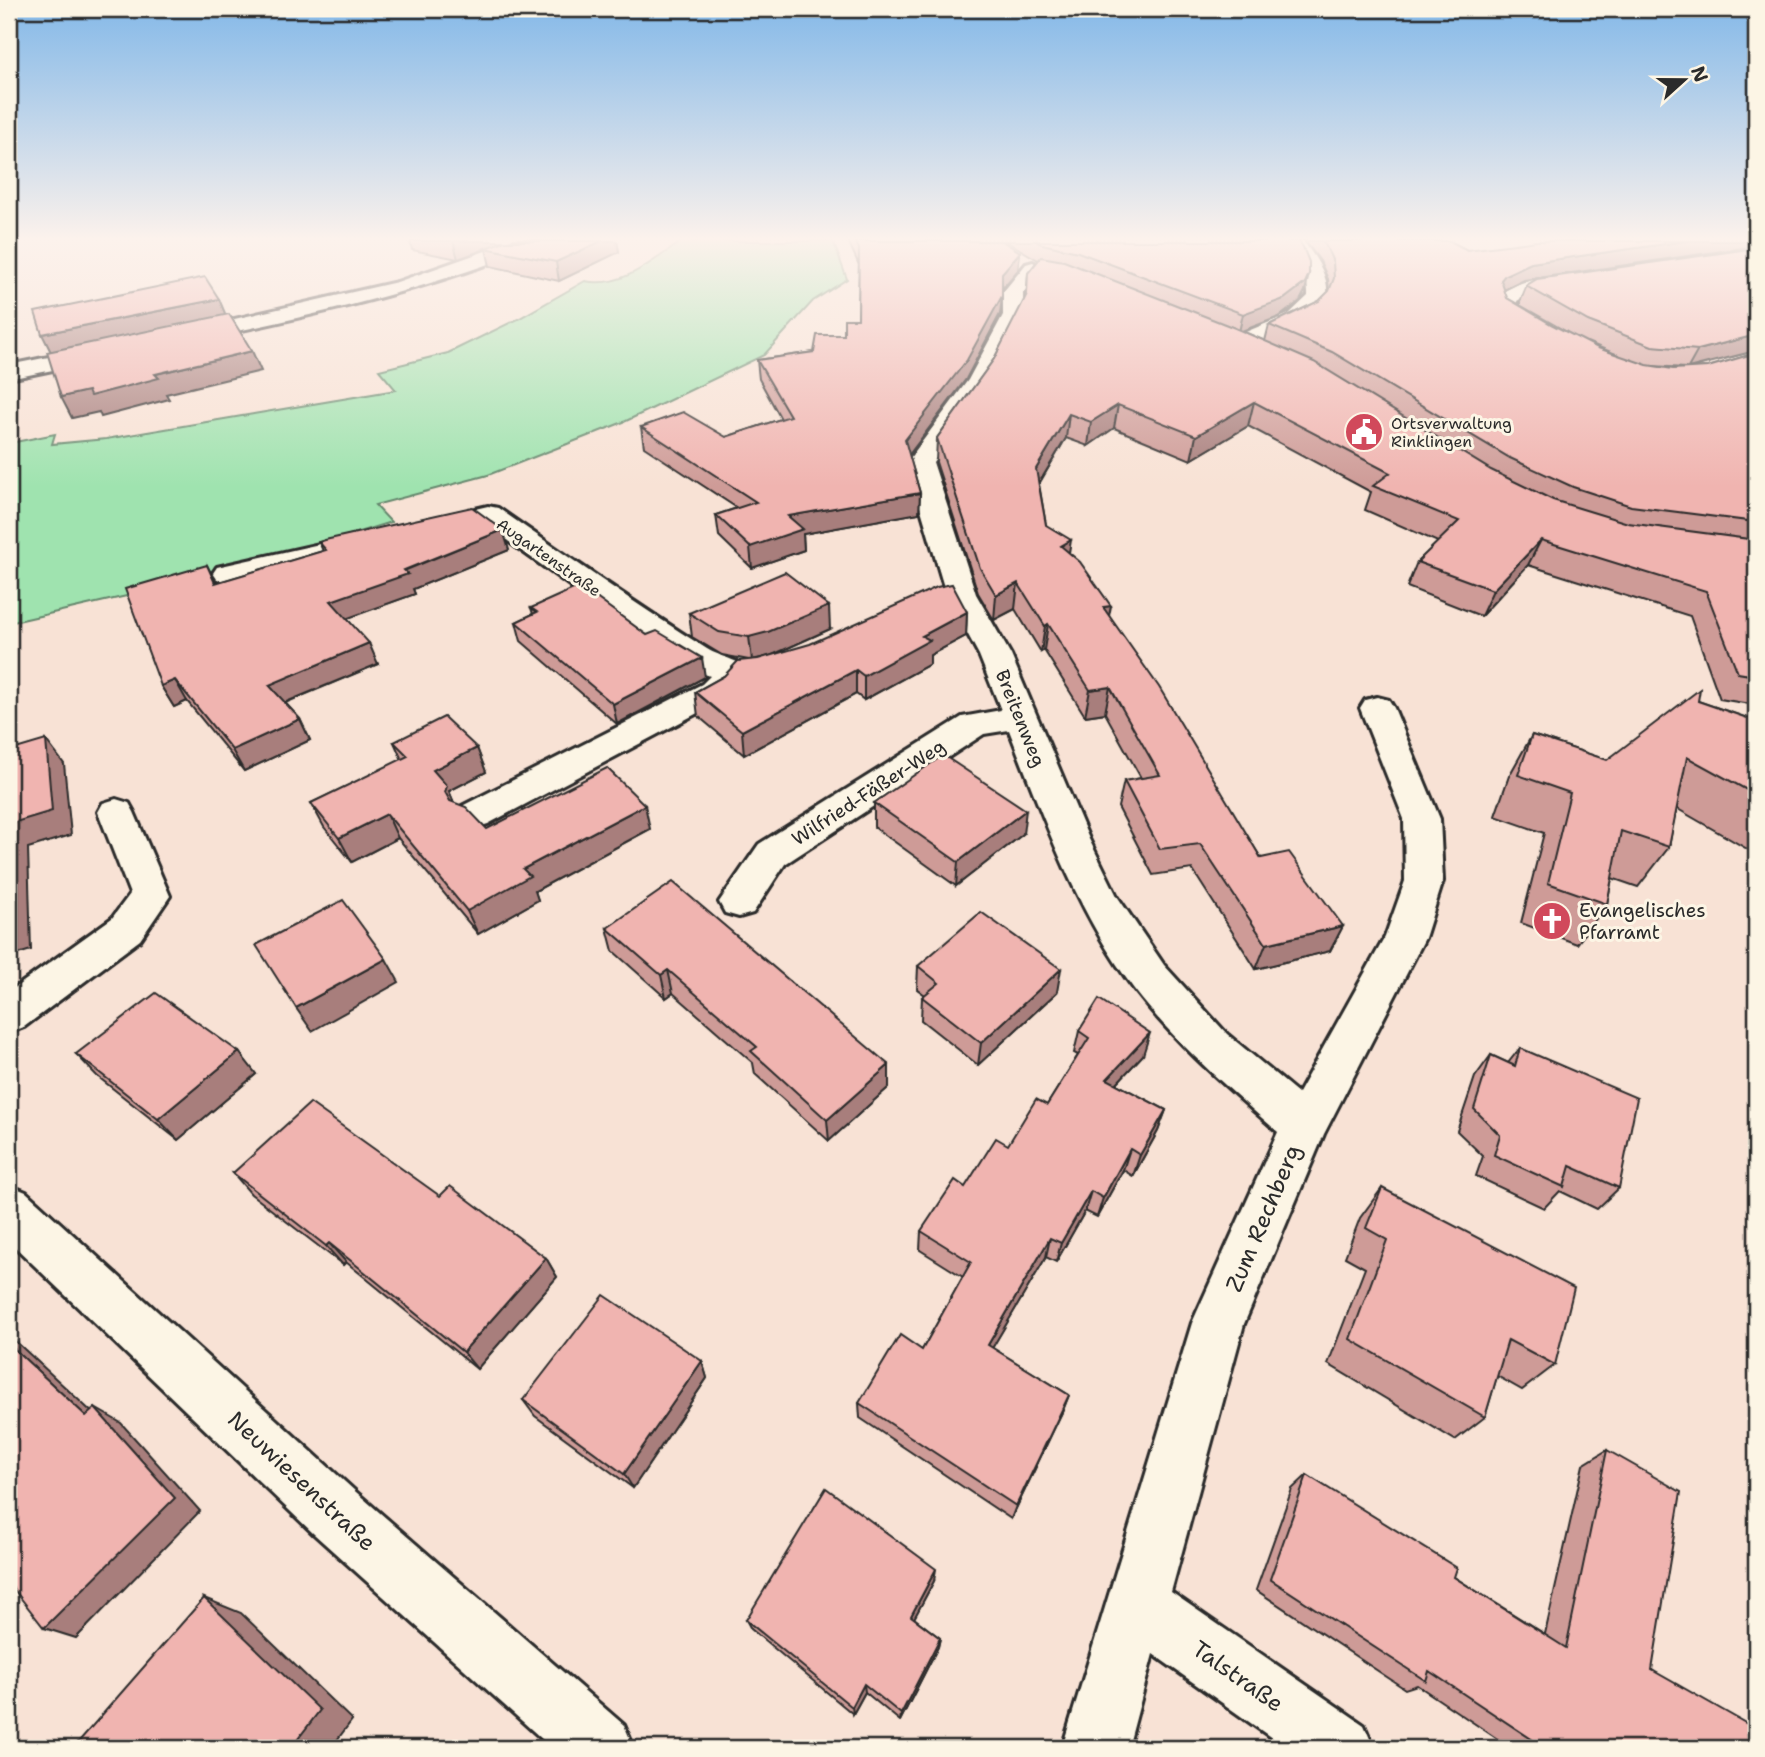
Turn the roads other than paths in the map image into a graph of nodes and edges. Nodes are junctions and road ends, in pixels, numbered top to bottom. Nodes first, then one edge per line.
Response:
1 (241, 323) edge
2 (1009, 323) edge
3 (1289, 323) edge
4 (1531, 323) edge
5 (1215, 333) edge
6 (171, 339) edge
7 (1565, 342) edge
8 (1239, 343) junction
9 (118, 350) edge
10 (1273, 358) edge
11 (9, 372) edge
12 (227, 573) dead end
13 (1377, 708) dead end
14 (1021, 717) junction
15 (116, 811) dead end
16 (475, 815) edge
17 (739, 902) dead end
18 (9, 1015) edge
19 (1304, 1126) junction
20 (9, 1208) edge
21 (1135, 1604) junction
22 (601, 1748) edge
23 (1095, 1748) edge
24 (1341, 1748) edge

1 - 6 street
2 - 14 street, Breitenweg
3 - 8 street
4 - 7 street
5 - 8 street
8 - 10 street
9 - 11 street
12 - 16 street, Augartenstraße
13 - 19 street, Zum Rechberg
14 - 17 street, Wilfried-Fäßer-Weg
14 - 19 street, Breitenweg
15 - 18 street
19 - 21 street, Zum Rechberg
20 - 22 street, Neuwiesenstraße
21 - 23 street, Zum Rechberg
21 - 24 street, Talstraße

